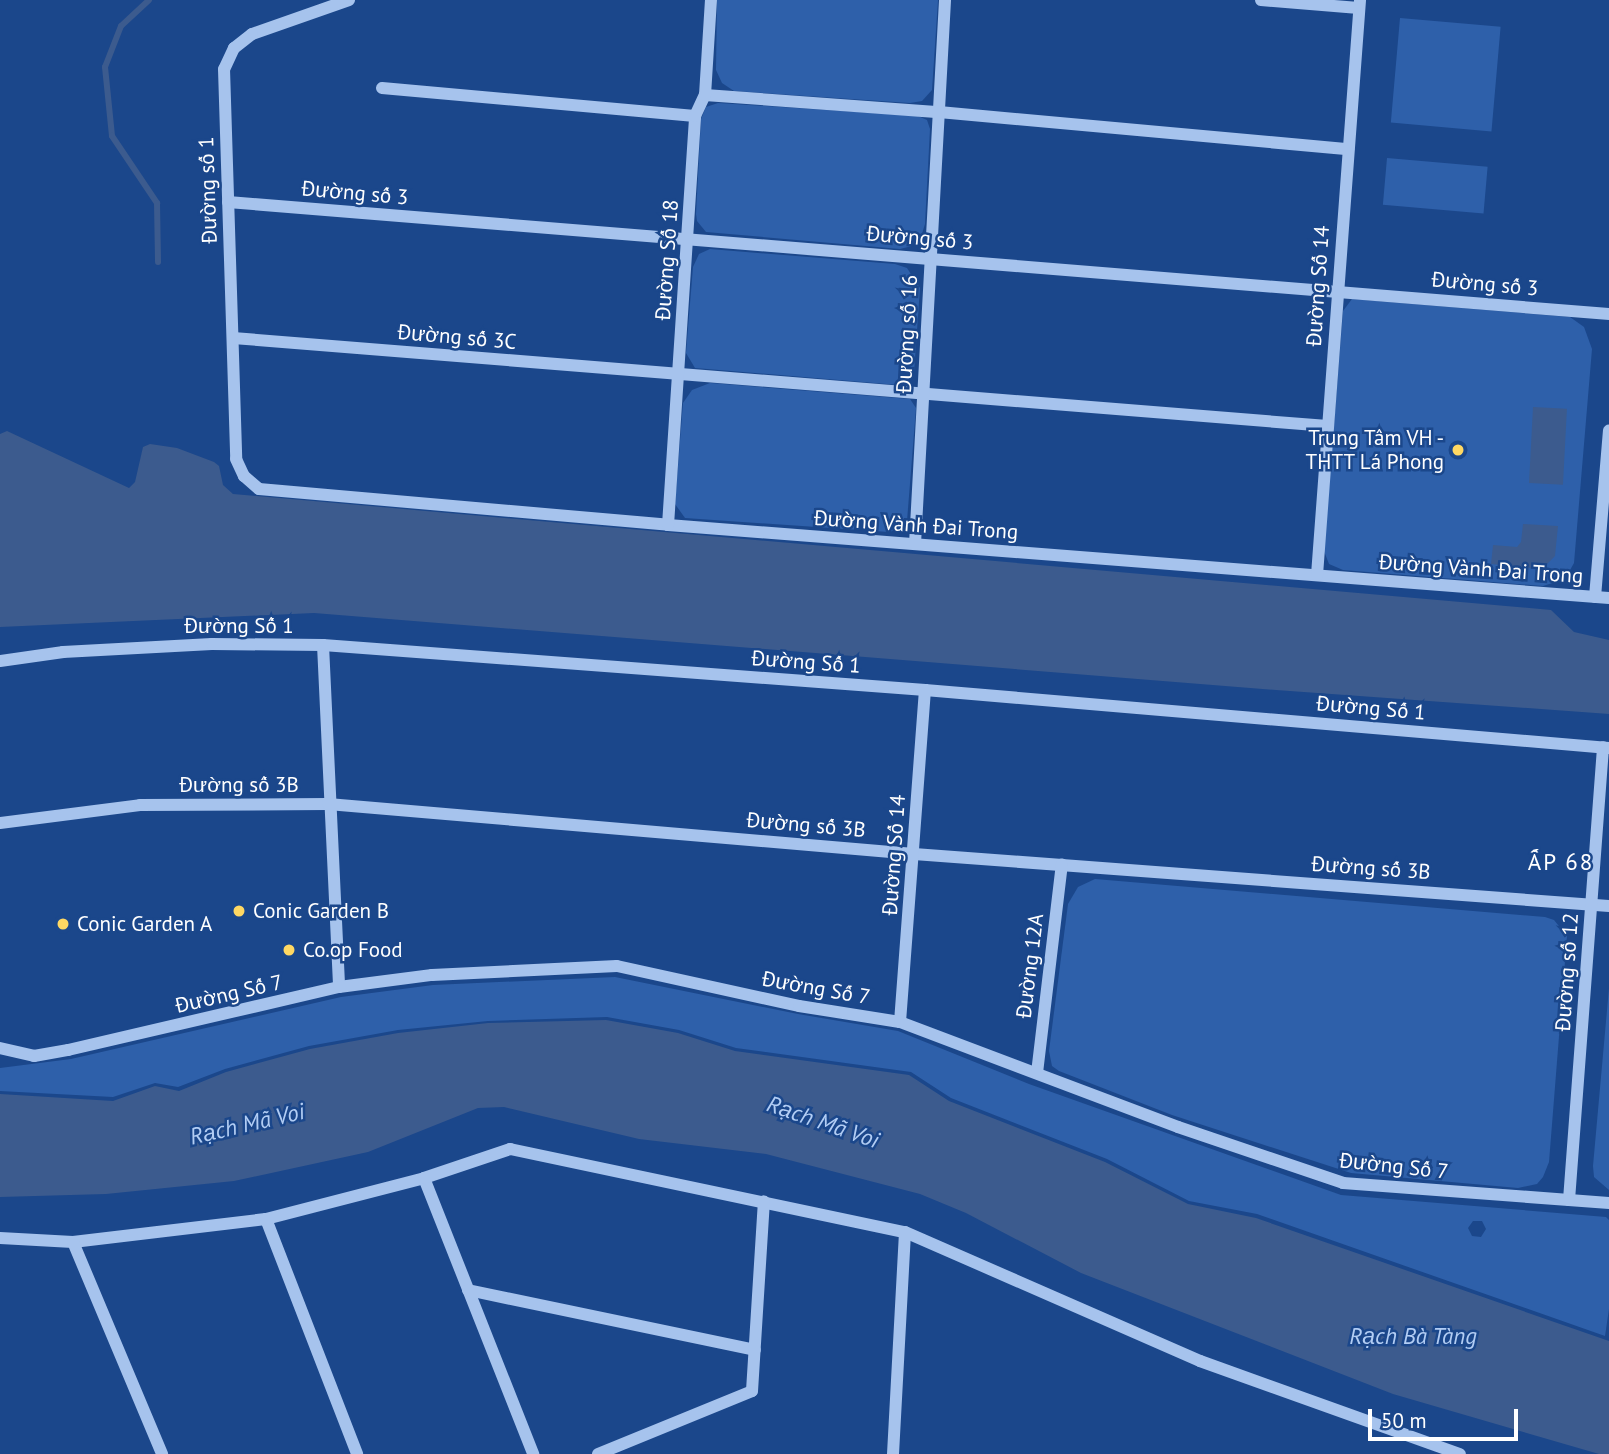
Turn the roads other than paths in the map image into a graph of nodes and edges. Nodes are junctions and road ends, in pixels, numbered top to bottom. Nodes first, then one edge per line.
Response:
1 (349, 0) edge
2 (710, 0) edge
3 (945, 0) edge
4 (1261, 0) edge
5 (1359, 4) edge
6 (382, 88) dead end
7 (705, 95) junction
8 (939, 112) junction
9 (695, 116) junction
10 (1348, 149) junction
11 (228, 202) junction
12 (689, 239) junction
13 (930, 258) junction
14 (1337, 290) junction
15 (1609, 314) edge
16 (233, 338) junction
17 (678, 375) junction
18 (923, 394) junction
19 (1326, 426) junction
20 (1609, 431) edge
21 (236, 459) joint
22 (668, 525) junction
23 (915, 544) junction
24 (1317, 575) junction
25 (1595, 597) junction
26 (1609, 598) edge
27 (323, 645) junction
28 (0, 661) edge
29 (925, 690) junction
30 (1606, 747) edge
31 (328, 804) junction
32 (0, 823) edge
33 (915, 854) junction
34 (1062, 864) junction
35 (1592, 904) junction
36 (1609, 905) edge
37 (339, 987) junction
38 (900, 1022) junction
39 (0, 1048) edge
40 (1037, 1073) junction
41 (424, 1178) junction
42 (764, 1200) junction
43 (1569, 1200) junction
44 (1609, 1203) edge
45 (266, 1219) junction
46 (905, 1232) junction
47 (0, 1238) edge
48 (73, 1242) junction
49 (468, 1290) junction
50 (755, 1350) junction
51 (162, 1454) edge
52 (357, 1454) edge
53 (533, 1454) edge
54 (598, 1454) edge
55 (893, 1454) edge
56 (1460, 1454) edge

1 - 11 street, Đường số 1
2 - 7 street, Đường Số 18
3 - 8 street, Đường số 16
4 - 5 street
5 - 10 street, Đường Số 14
6 - 9 street
7 - 8 street
7 - 9 street, Đường Số 18
8 - 10 street
8 - 13 street, Đường số 16
9 - 12 street, Đường Số 18
10 - 14 street, Đường Số 14
11 - 12 street, Đường số 3
11 - 16 street, Đường số 1
12 - 13 street, Đường số 3
12 - 17 street, Đường Số 18
13 - 14 street, Đường số 3
13 - 18 street, Đường số 16
14 - 15 street, Đường số 3
14 - 19 street, Đường Số 14
16 - 17 street, Đường số 3C
16 - 21 street, Đường số 1
17 - 18 street
17 - 22 street, Đường Số 18
18 - 19 street
18 - 23 street, Đường số 16
19 - 24 street, Đường Số 14
20 - 25 street
21 - 22 street, Đường Vành Đai Trong
22 - 23 street, Đường Vành Đai Trong
23 - 24 street, Đường Vành Đai Trong
24 - 25 street, Đường Vành Đai Trong
25 - 26 street, Đường Vành Đai Trong
27 - 28 street, Đường Số 1
27 - 29 street, Đường Số 1
27 - 31 street
29 - 30 street, Đường Số 1
29 - 33 street, Đường Số 14
30 - 35 street, Đường số 12
31 - 32 street, Đường số 3B
31 - 33 street, Đường số 3B
31 - 37 street
33 - 34 street, Đường số 3B
33 - 38 street, Đường Số 14
34 - 35 street, Đường số 3B
34 - 40 street, Đường 12A
35 - 36 street, Đường số 3B
35 - 43 street, Đường số 12
37 - 38 street, Đường Số 7
37 - 39 street, Đường Số 7
38 - 40 street, Đường Số 7
40 - 43 street, Đường Số 7
41 - 42 street
41 - 45 street
41 - 49 street
42 - 46 street
42 - 50 street
43 - 44 street, Đường Số 7
45 - 48 street
45 - 52 street
46 - 55 street
46 - 56 street
47 - 48 street
48 - 51 street
49 - 50 street
49 - 53 street
50 - 54 street

